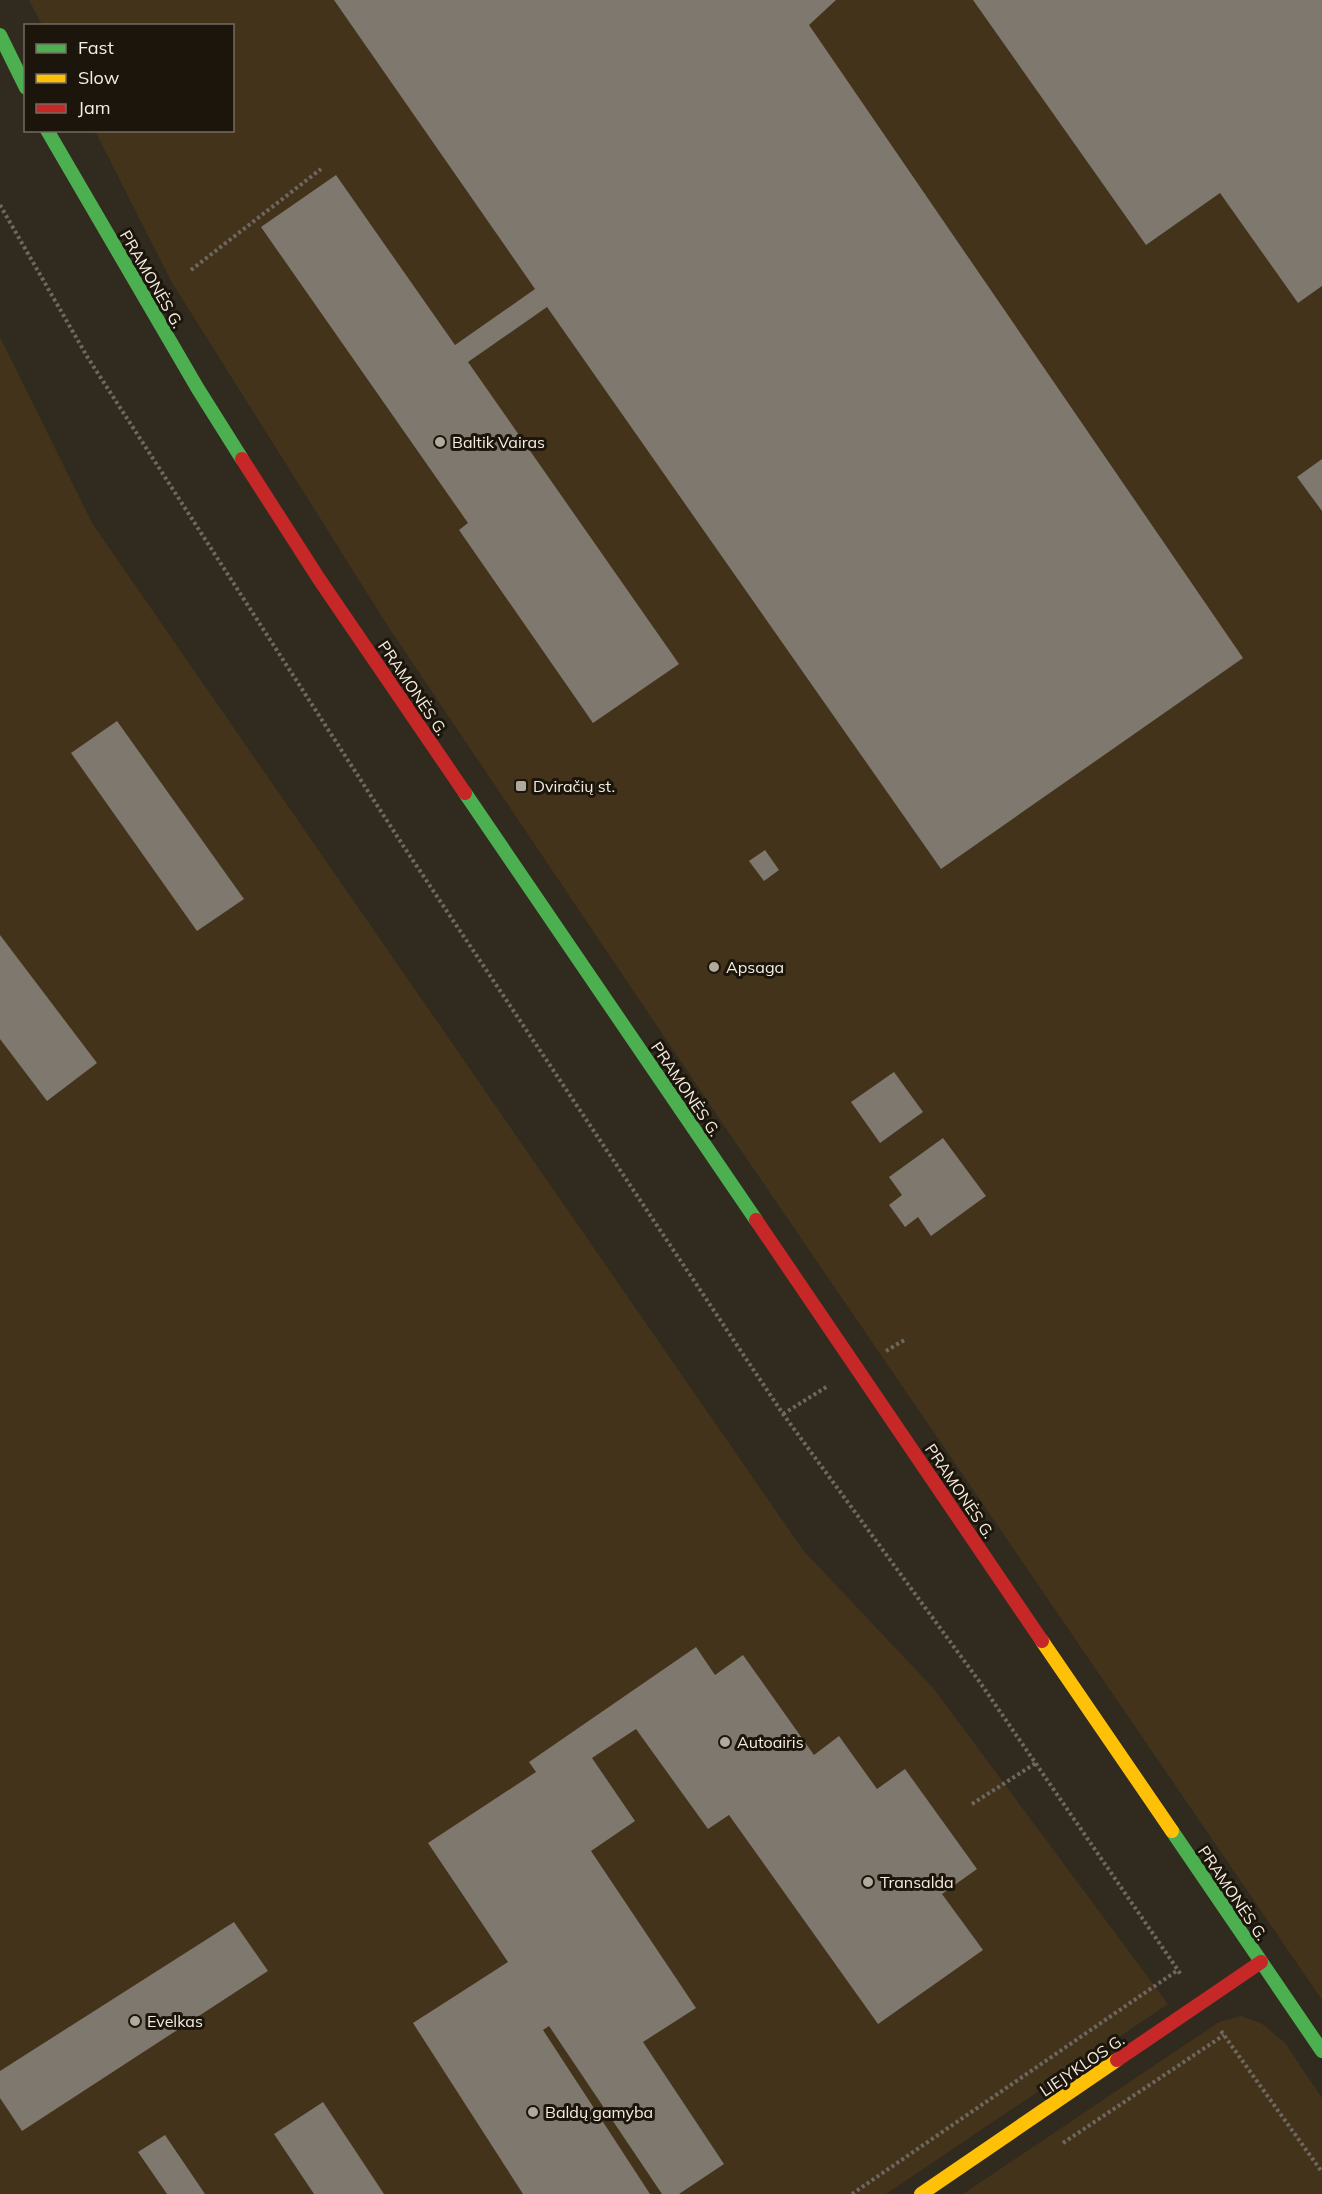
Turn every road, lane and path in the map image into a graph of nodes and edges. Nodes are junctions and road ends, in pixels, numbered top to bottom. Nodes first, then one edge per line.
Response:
1 (0, 35) edge
2 (24, 84) edge
3 (48, 132) edge
4 (321, 169) dead end
5 (0, 205) edge
6 (190, 270) dead end
7 (1036, 1763) junction
8 (972, 1804) dead end
9 (1261, 1962) junction
10 (1178, 1970) junction
11 (1202, 2003) junction
12 (1224, 2035) junction
13 (1322, 2051) edge
14 (1059, 2145) dead end
15 (1322, 2172) edge
16 (852, 2194) edge
17 (921, 2194) edge

1 - 2 main road
3 - 9 main road, PRAMONĖS G.
4 - 6 path
5 - 7 path
7 - 8 path
7 - 10 path
9 - 11 main road, LIEJYKLOS G.
9 - 13 main road, PRAMONĖS G.
10 - 11 path
10 - 16 path
11 - 12 path
11 - 17 main road, LIEJYKLOS G.
12 - 14 path
12 - 15 path

